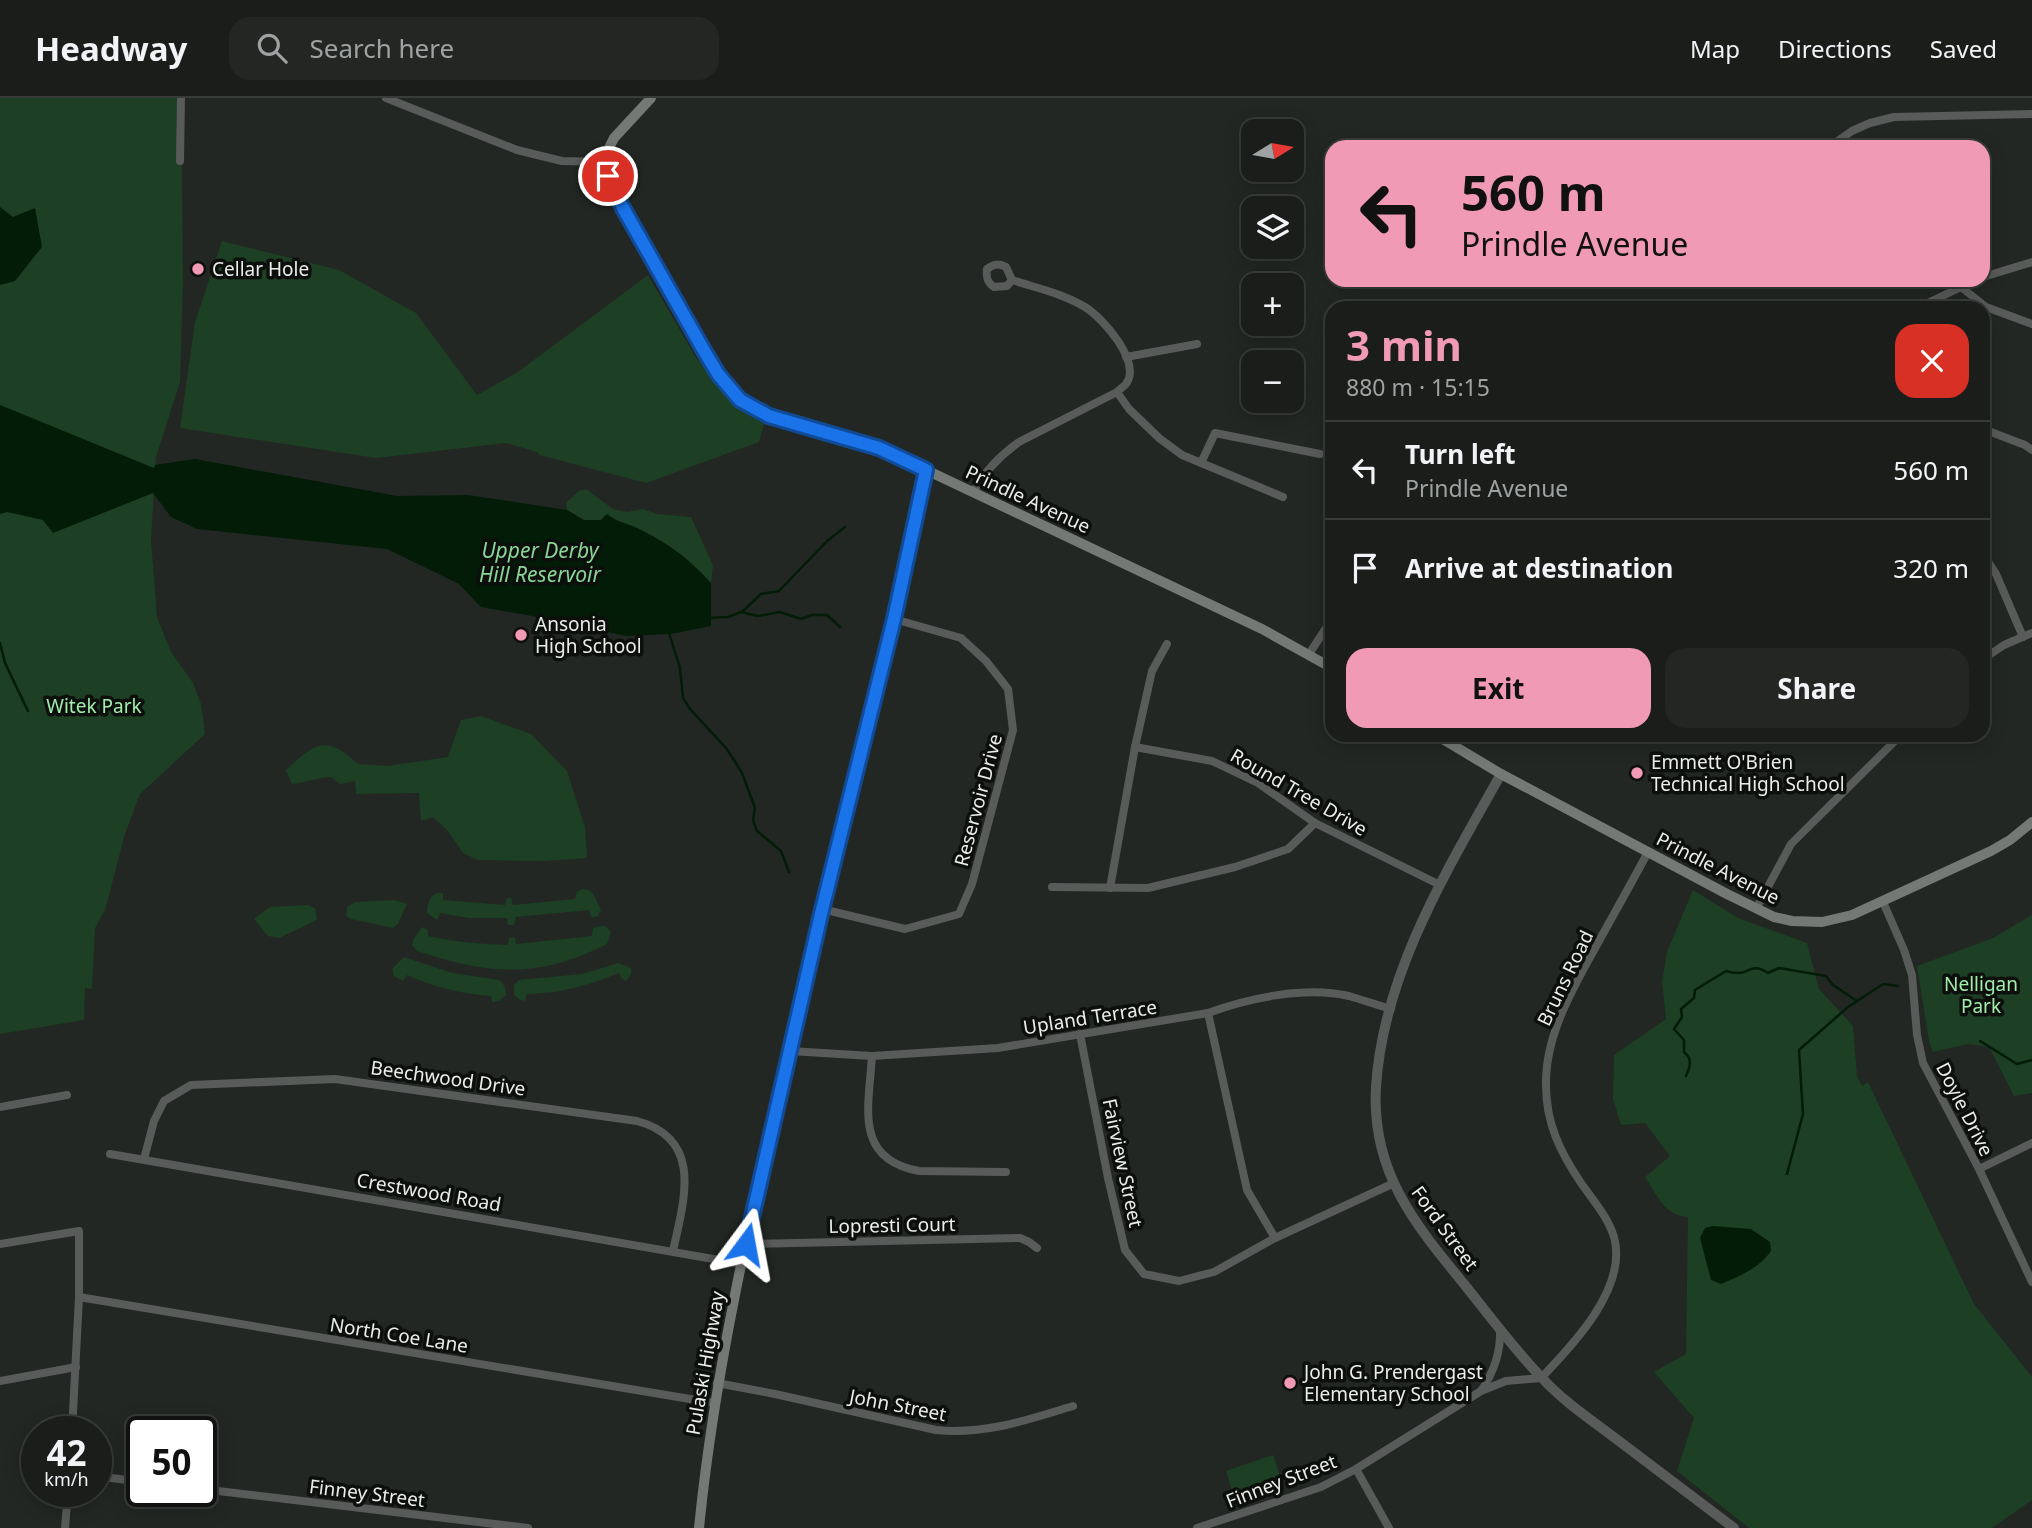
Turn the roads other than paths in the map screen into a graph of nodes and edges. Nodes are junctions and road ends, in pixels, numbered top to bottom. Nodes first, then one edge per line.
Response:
1 (181, 98) edge
2 (386, 98) edge
3 (651, 98) edge
4 (2032, 114) edge
5 (1839, 140) edge
6 (180, 161) dead end
7 (607, 162) junction
8 (2032, 262) edge
9 (1990, 275) edge
10 (1012, 280) dead end
11 (1961, 287) joint
12 (1932, 301) edge
13 (1978, 301) edge
14 (1990, 308) edge
15 (2032, 324) edge
16 (1198, 344) dead end
17 (1126, 357) junction
18 (1117, 392) junction
19 (1990, 432) edge
20 (2032, 450) edge
21 (1320, 454) dead end
22 (1201, 463) junction
23 (926, 470) junction
24 (973, 492) junction
25 (1283, 497) dead end
26 (1990, 566) edge
27 (894, 619) junction
28 (1325, 630) edge
29 (2032, 633) edge
30 (2023, 637) junction
31 (1167, 644) dead end
32 (1309, 654) junction
33 (1990, 655) edge
34 (1325, 664) edge
35 (1448, 742) edge
36 (1894, 742) edge
37 (1135, 747) junction
38 (1501, 774) junction
39 (2032, 822) edge
40 (1315, 823) junction
41 (1648, 852) junction
42 (1440, 885) junction
43 (1052, 887) dead end
44 (1110, 888) junction
45 (1883, 902) junction
46 (822, 909) junction
47 (1756, 909) junction
48 (1391, 1009) junction
49 (1208, 1013) junction
50 (1080, 1034) junction
51 (790, 1051) junction
52 (872, 1056) junction
53 (67, 1095) dead end
54 (0, 1107) edge
55 (2032, 1143) edge
56 (110, 1154) dead end
57 (144, 1159) junction
58 (1979, 1169) junction
59 (1006, 1172) dead end
60 (1392, 1184) junction
61 (1275, 1238) junction
62 (0, 1244) edge
63 (746, 1244) junction
64 (1037, 1248) dead end
65 (673, 1251) junction
66 (742, 1264) junction
67 (2032, 1282) edge
68 (79, 1297) junction
69 (1500, 1329) junction
70 (76, 1367) junction
71 (1541, 1378) junction
72 (0, 1381) edge
73 (717, 1383) junction
74 (1480, 1391) junction
75 (714, 1403) junction
76 (1073, 1406) dead end
77 (73, 1416) edge
78 (1356, 1469) junction
79 (217, 1491) edge
80 (67, 1507) edge
81 (65, 1528) edge
82 (528, 1528) edge
83 (699, 1528) edge
84 (1197, 1528) edge
85 (1389, 1528) edge
86 (1734, 1528) edge

1 - 6 street
2 - 7 street
3 - 7 main road
4 - 5 street
7 - 23 main road, Prindle Avenue
8 - 9 street
10 - 17 street
11 - 12 street
11 - 13 street
14 - 15 street
16 - 17 street
17 - 18 street
18 - 22 street
18 - 24 street
19 - 20 street
21 - 22 street
22 - 25 street
23 - 24 main road, Prindle Avenue
23 - 27 main road, Pulaski Highway
24 - 32 main road, Prindle Avenue
26 - 30 street
27 - 46 main road, Pulaski Highway
27 - 46 street, Reservoir Drive
28 - 32 street
29 - 30 street
30 - 33 street
31 - 37 street
32 - 34 main road, Prindle Avenue
35 - 38 main road, Prindle Avenue
36 - 47 street
37 - 40 street, Round Tree Drive
37 - 44 street
38 - 41 main road, Prindle Avenue
38 - 42 street, Ford Street
39 - 45 main road, Prindle Avenue
40 - 42 street, Round Tree Drive
40 - 44 street
41 - 47 main road, Prindle Avenue
41 - 71 street, Bruns Road
42 - 48 street, Ford Street
43 - 44 street
45 - 47 main road, Prindle Avenue
45 - 58 street, Doyle Drive
46 - 51 main road, Pulaski Highway
48 - 49 street, Upland Terrace
48 - 60 street, Ford Street
49 - 50 street, Upland Terrace
49 - 61 street
50 - 52 street, Upland Terrace
50 - 61 street, Fairview Street
51 - 52 street, Upland Terrace
51 - 63 main road, Pulaski Highway
52 - 59 street
53 - 54 street
55 - 58 street
56 - 57 street, Crestwood Road
57 - 65 street, Crestwood Road
57 - 65 street, Beechwood Drive
58 - 67 street, Doyle Drive
60 - 61 street, Fairview Street
60 - 69 street, Ford Street
62 - 68 street
63 - 64 street, Lopresti Court
63 - 66 main road, Pulaski Highway
65 - 66 street, Crestwood Road
66 - 73 main road, Pulaski Highway
68 - 70 street
68 - 75 street, North Coe Lane
69 - 71 street, Ford Street
69 - 74 street
70 - 72 street
70 - 77 street
71 - 74 street, Finney Street
71 - 86 street, Ford Street
73 - 75 main road, Pulaski Highway
73 - 76 street, John Street
74 - 78 street, Finney Street
75 - 83 main road, Pulaski Highway
78 - 84 street, Finney Street
78 - 85 street
79 - 82 street, Finney Street
80 - 81 street

